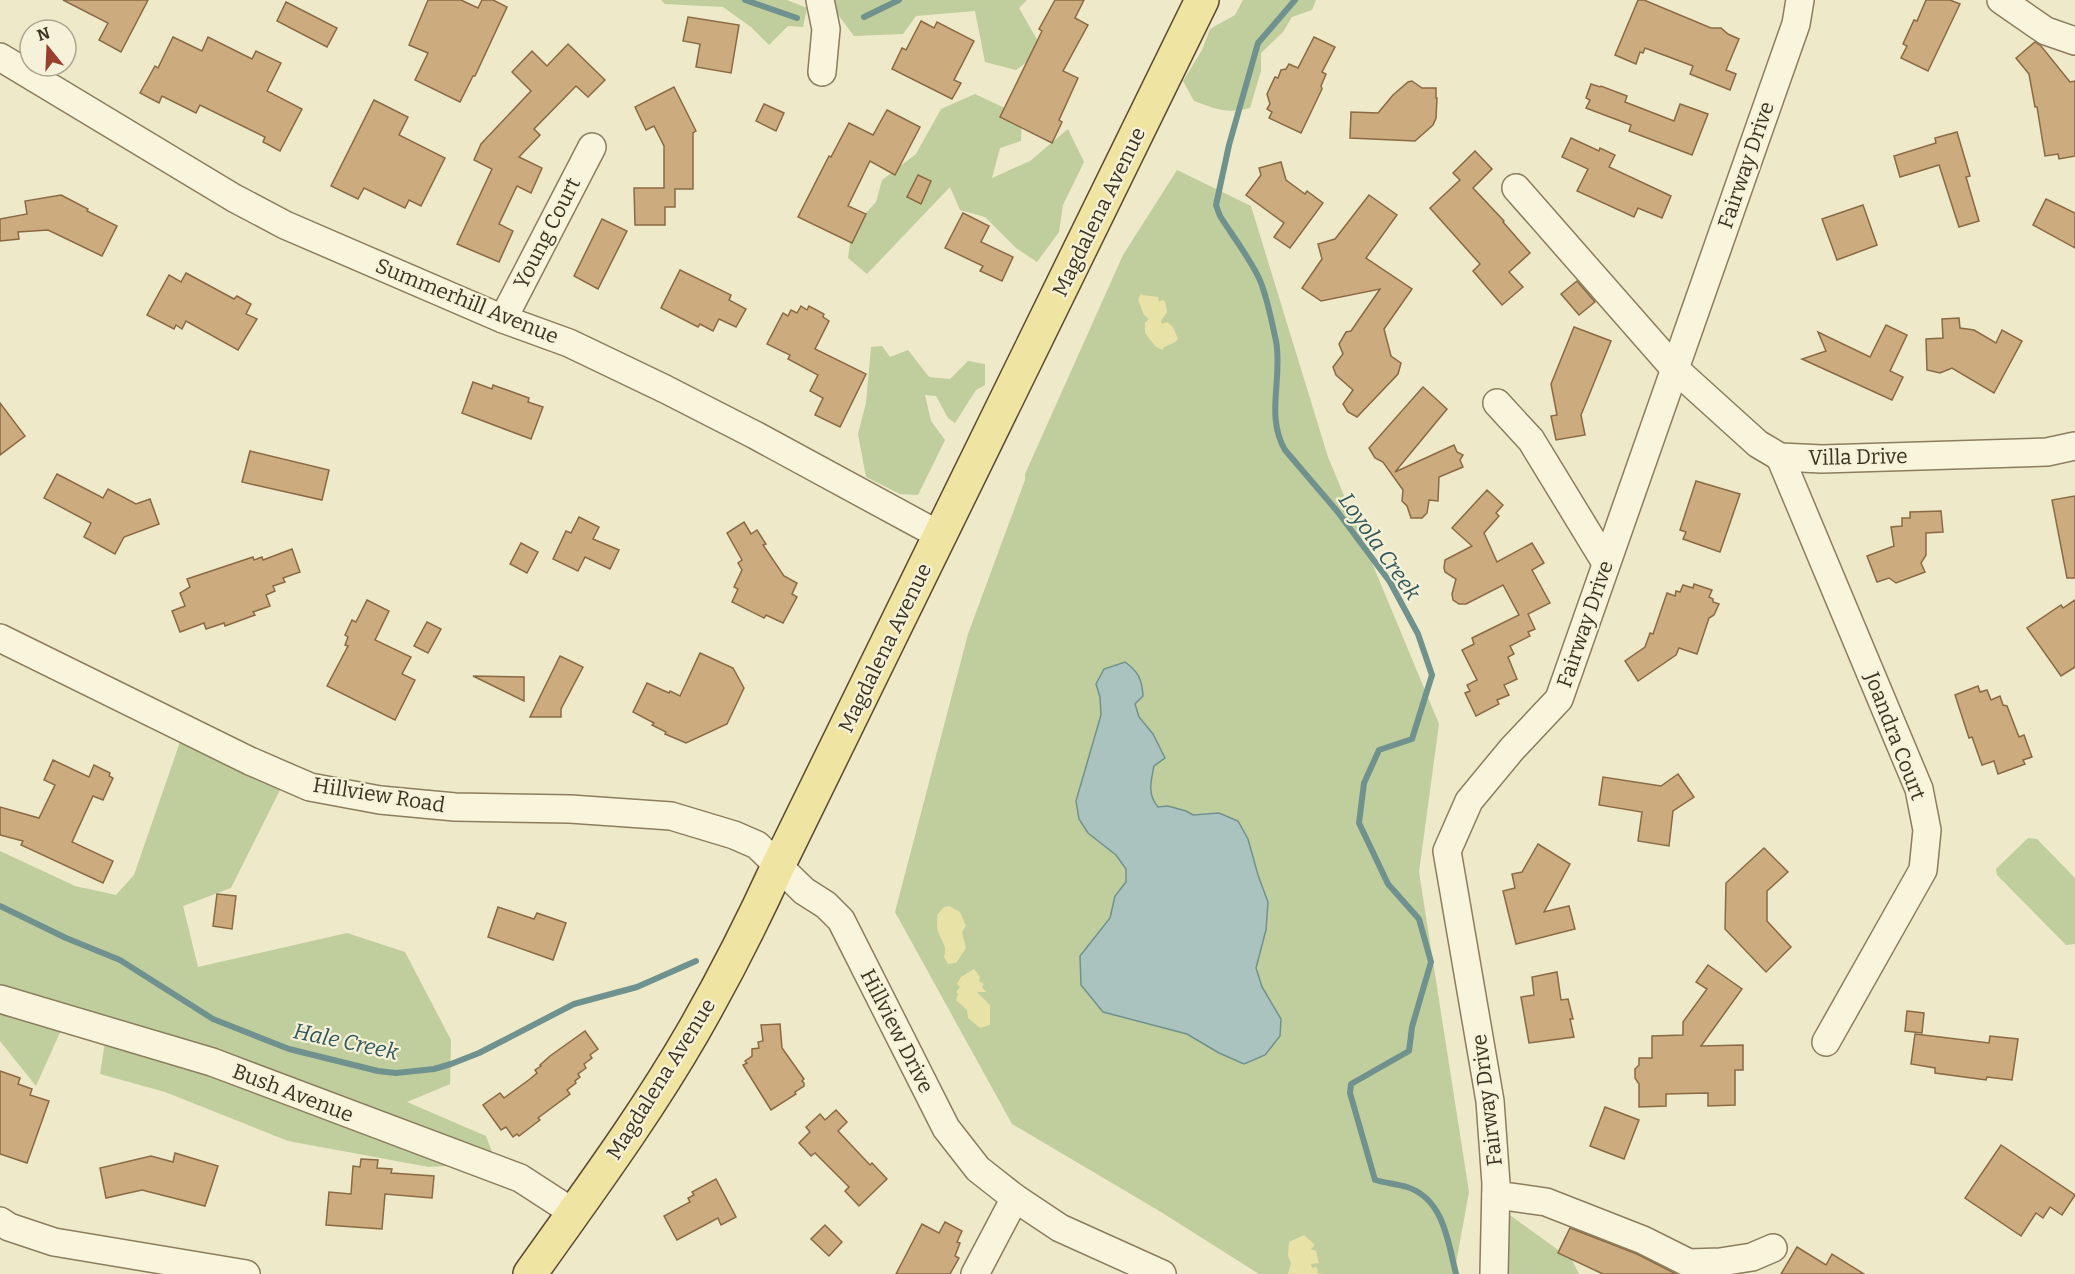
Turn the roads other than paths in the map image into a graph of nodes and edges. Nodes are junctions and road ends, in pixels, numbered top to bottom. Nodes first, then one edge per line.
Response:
1 (820, 0) edge
2 (1202, 0) edge
3 (1800, 0) edge
4 (2001, 0) edge
5 (2075, 41) edge
6 (0, 57) edge
7 (822, 72) dead end
8 (592, 147) dead end
9 (1516, 188) dead end
10 (503, 320) junction
11 (1674, 368) junction
12 (1497, 403) dead end
13 (2075, 446) edge
14 (1780, 457) junction
15 (940, 536) junction
16 (1606, 563) junction
17 (0, 638) edge
18 (778, 866) junction
19 (0, 999) edge
20 (1826, 1042) dead end
21 (1496, 1195) junction
22 (1015, 1198) junction
23 (574, 1212) junction
24 (0, 1221) edge
25 (1773, 1248) dead end
26 (246, 1274) edge
27 (530, 1274) edge
28 (975, 1274) edge
29 (1162, 1274) edge
30 (1494, 1274) edge

1 - 7 street
2 - 15 main road, Magdalena Avenue
3 - 11 street, Fairway Drive
4 - 5 street
6 - 10 street, Summerhill Avenue
8 - 10 street, Young Court
9 - 11 street, Villa Drive
10 - 15 street, Summerhill Avenue
11 - 14 street, Villa Drive
11 - 16 street, Fairway Drive
12 - 16 street
13 - 14 street, Villa Drive
14 - 20 street, Joandra Court
15 - 18 main road, Magdalena Avenue
16 - 21 street, Fairway Drive
17 - 18 street, Hillview Road
18 - 22 street, Hillview Drive
18 - 23 main road, Magdalena Avenue
19 - 23 street, Bush Avenue
21 - 25 street
21 - 30 street, Fairway Drive
22 - 28 street
22 - 29 street, Hillview Drive
23 - 27 main road, Magdalena Avenue
24 - 26 street

